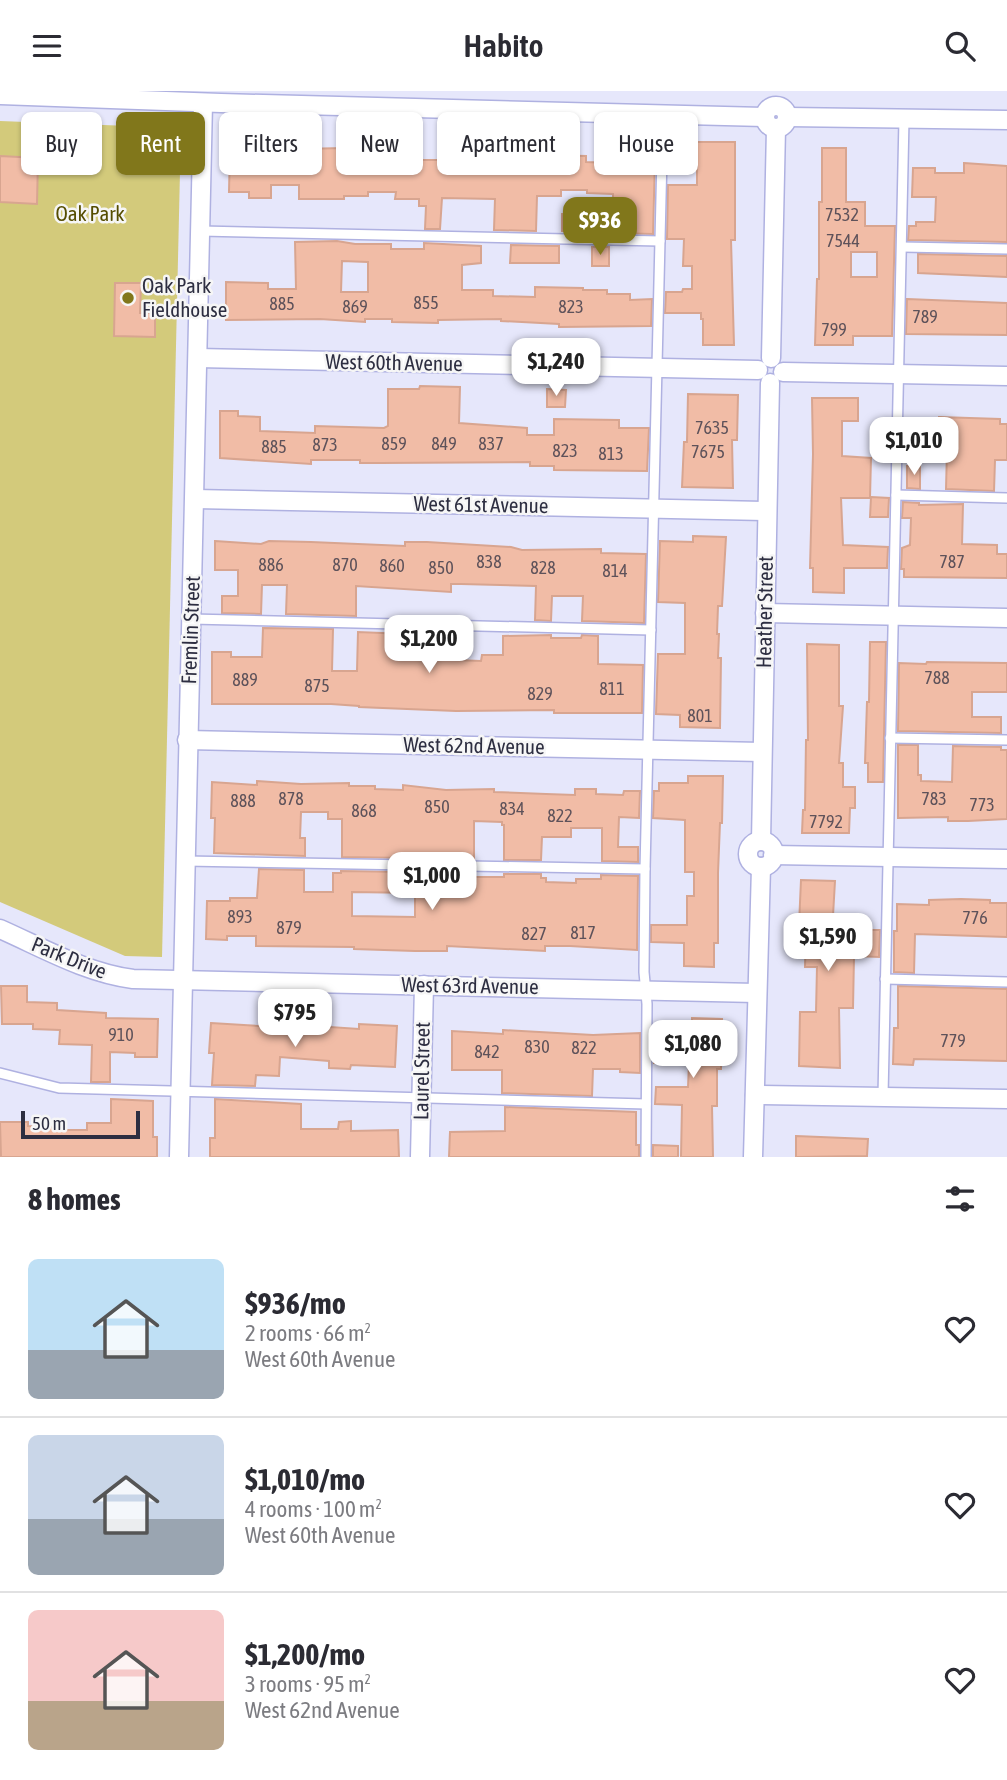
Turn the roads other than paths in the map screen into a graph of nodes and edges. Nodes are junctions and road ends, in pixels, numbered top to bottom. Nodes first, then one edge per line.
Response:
1 (24, 93) edge
2 (0, 95) edge
3 (388, 98) edge
4 (203, 103) junction
5 (629, 112) edge
6 (776, 112) edge
7 (698, 113) edge
8 (904, 119) junction
9 (1007, 120) edge
10 (662, 175) edge
11 (201, 231) junction
12 (660, 241) junction
13 (902, 247) junction
14 (1007, 249) edge
15 (198, 358) junction
16 (657, 369) junction
17 (898, 373) junction
18 (770, 375) junction
19 (1007, 376) edge
20 (896, 495) junction
21 (1007, 498) edge
22 (195, 499) junction
23 (655, 509) junction
24 (767, 511) junction
25 (765, 613) junction
26 (893, 615) junction
27 (1007, 618) edge
28 (191, 619) junction
29 (651, 630) junction
30 (890, 737) junction
31 (187, 740) junction
32 (1007, 740) edge
33 (648, 750) junction
34 (762, 752) junction
35 (887, 856) junction
36 (1007, 859) edge
37 (185, 861) junction
38 (767, 861) junction
39 (645, 869) junction
40 (0, 929) edge
41 (885, 978) junction
42 (183, 980) junction
43 (1007, 982) edge
44 (424, 985) junction
45 (646, 991) junction
46 (756, 993) junction
47 (0, 1073) edge
48 (180, 1092) junction
49 (755, 1095) junction
50 (422, 1096) junction
51 (883, 1096) junction
52 (1007, 1099) edge
53 (646, 1104) junction
54 (179, 1157) edge
55 (420, 1157) edge
56 (646, 1157) edge
57 (753, 1157) edge

1 - 2 street
1 - 4 street
3 - 4 street
3 - 5 street
4 - 11 street, Fremlin Street
6 - 7 street
6 - 8 street
6 - 18 street
8 - 9 street
8 - 13 lane
10 - 12 lane
11 - 12 lane
11 - 15 street, Fremlin Street
12 - 16 lane
13 - 14 lane
13 - 17 lane
15 - 16 street, West 60th Avenue
15 - 22 street, Fremlin Street
16 - 18 street, West 60th Avenue
16 - 23 lane
17 - 18 street, West 60th Avenue
17 - 19 street, West 60th Avenue
17 - 20 lane
18 - 24 street, Heather Street
20 - 21 lane
20 - 26 lane
22 - 23 street, West 61st Avenue
22 - 28 street, Fremlin Street
23 - 24 street, West 61st Avenue
23 - 29 lane
24 - 25 street, Heather Street
25 - 26 street
25 - 34 street, Heather Street
26 - 27 street
26 - 30 lane
28 - 29 lane
28 - 31 street, Fremlin Street
29 - 33 lane
30 - 32 lane
30 - 35 lane
31 - 33 street, West 62nd Avenue
31 - 37 street, Fremlin Street
33 - 34 street, West 62nd Avenue
33 - 39 lane
34 - 38 street, Heather Street
35 - 36 street
35 - 38 street
35 - 41 lane
37 - 39 lane
37 - 42 street, Fremlin Street
38 - 46 street
39 - 45 lane
40 - 42 street, Park Drive
41 - 43 lane
41 - 51 lane
42 - 44 street, West 63rd Avenue
42 - 48 street, Fremlin Street
44 - 45 street, West 63rd Avenue
44 - 50 street, Laurel Street
45 - 46 street, West 63rd Avenue
45 - 53 lane
46 - 49 street
47 - 48 lane
48 - 50 lane
48 - 54 street, Fremlin Street
49 - 51 street
49 - 57 street
50 - 53 lane
50 - 55 street, Laurel Street
51 - 52 street
53 - 56 lane

